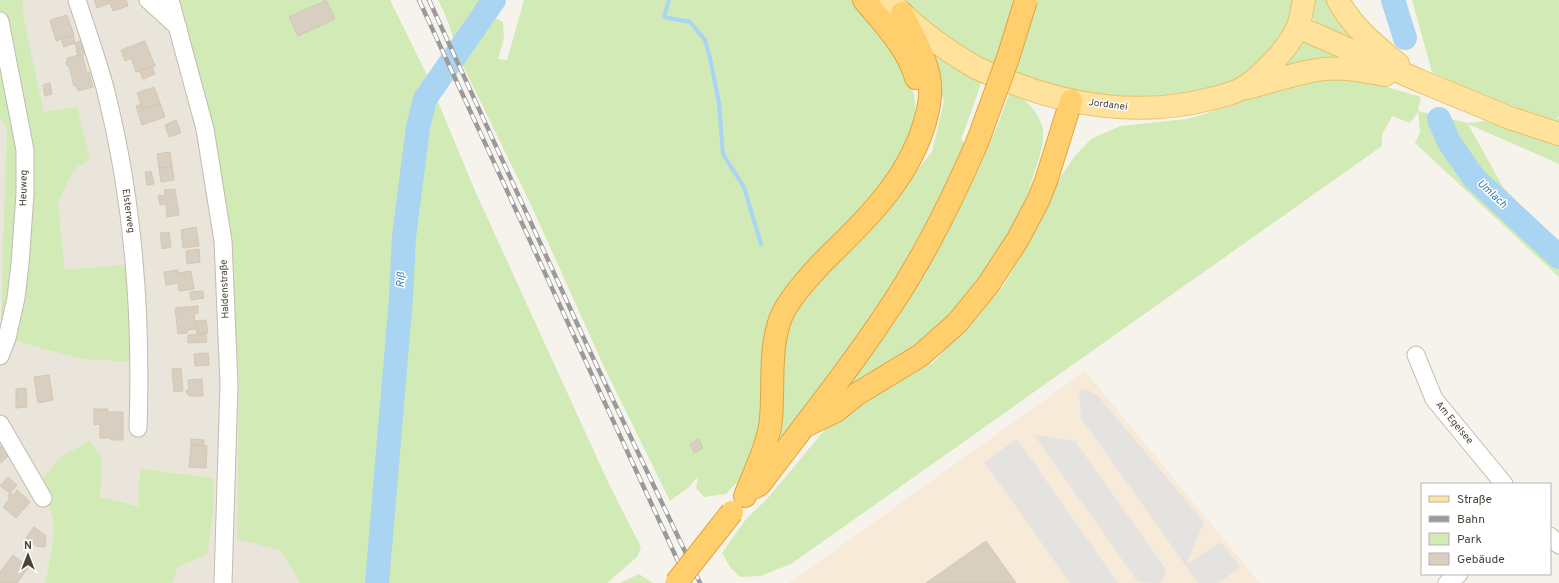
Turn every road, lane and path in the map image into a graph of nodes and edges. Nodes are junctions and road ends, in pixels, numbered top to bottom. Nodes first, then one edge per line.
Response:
1 (77, 0) edge
2 (148, 0) edge
3 (170, 0) edge
4 (864, 0) edge
5 (1026, 0) edge
6 (1304, 0) edge
7 (1338, 0) edge
8 (896, 7) edge
9 (0, 21) edge
10 (178, 27) junction
11 (1298, 27) junction
12 (1418, 80) junction
13 (1239, 90) junction
14 (1071, 100) junction
15 (924, 126) junction
16 (1559, 134) edge
17 (1416, 355) dead end
18 (0, 356) edge
19 (0, 424) edge
20 (804, 426) junction
21 (138, 428) dead end
22 (1503, 483) edge
23 (43, 498) dead end
24 (738, 504) junction
25 (1551, 537) edge
26 (1559, 545) edge
27 (1459, 575) edge
28 (223, 583) edge
29 (676, 583) edge
30 (1447, 583) edge

1 - 21 street, Elsterweg
2 - 10 street
3 - 10 street, Haldenstraße
4 - 15 highway
5 - 20 highway, bridge
6 - 11 main road, Jordanei
7 - 12 main road
8 - 14 main road, Jordanei
8 - 15 highway
9 - 18 street, Heuweg
10 - 28 street, Haldenstraße
11 - 12 main road
11 - 13 main road, Jordanei
12 - 13 main road
12 - 16 main road
13 - 14 main road, Jordanei
14 - 20 highway
15 - 24 highway
17 - 22 street, Am Egelsee
19 - 23 street
20 - 24 highway
24 - 29 highway, bridge
25 - 26 street
27 - 30 street

